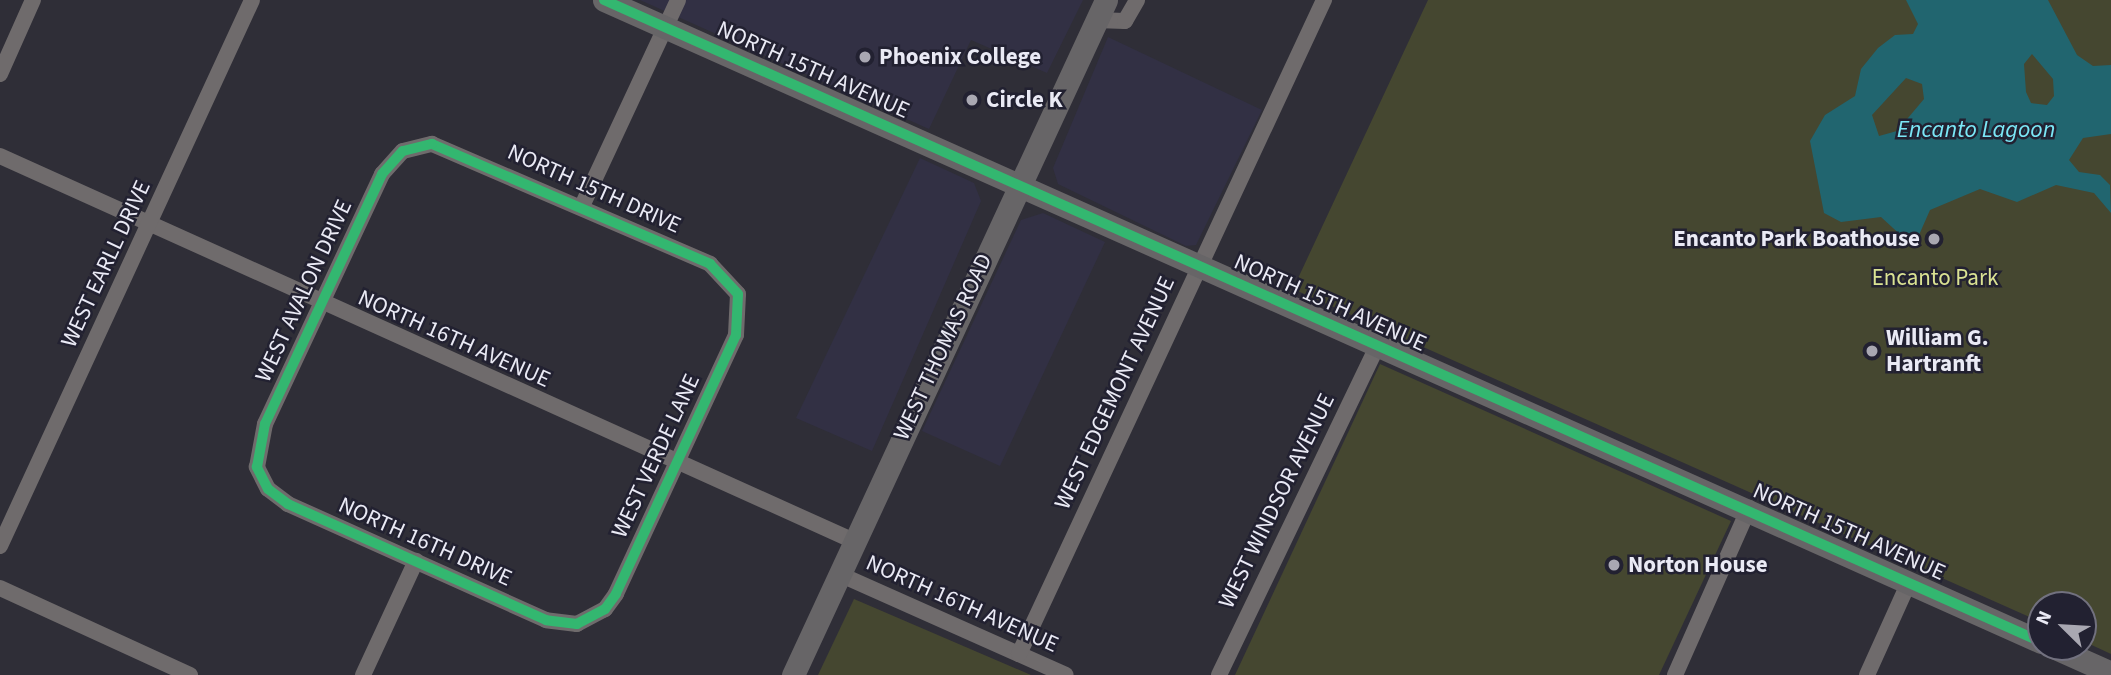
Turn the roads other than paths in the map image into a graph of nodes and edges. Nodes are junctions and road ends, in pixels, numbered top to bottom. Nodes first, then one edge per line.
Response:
1 (33, 0) edge
2 (252, 0) edge
3 (604, 0) edge
4 (678, 0) edge
5 (1137, 0) edge
6 (1324, 0) edge
7 (1101, 10) edge
8 (665, 27) junction
9 (0, 74) edge
10 (413, 146) joint
11 (0, 156) edge
12 (1018, 184) junction
13 (582, 206) junction
14 (149, 225) junction
15 (1198, 267) junction
16 (740, 302) joint
17 (322, 305) junction
18 (1377, 347) junction
19 (676, 464) junction
20 (257, 467) joint
21 (1749, 508) junction
22 (854, 541) junction
23 (0, 546) edge
24 (416, 561) junction
25 (839, 574) junction
26 (1909, 582) junction
27 (0, 588) edge
28 (592, 618) joint
29 (2027, 636) edge
30 (1019, 654) junction
31 (2084, 669) edge
32 (2111, 673) edge
33 (190, 675) edge
34 (363, 675) edge
35 (793, 675) edge
36 (1066, 675) edge
37 (1219, 675) edge
38 (1675, 675) edge
39 (1867, 675) edge

1 - 9 street
2 - 14 street, WEST EARLL DRIVE
3 - 8 street, NORTH 15TH AVENUE
4 - 8 street
5 - 7 street, WEST THOMAS ROAD
6 - 15 street, WEST EDGEMONT AVENUE
7 - 12 street, WEST THOMAS ROAD
8 - 12 street, NORTH 15TH AVENUE
8 - 13 street
10 - 13 street, NORTH 15TH DRIVE
10 - 17 street, WEST AVALON DRIVE
11 - 14 street, NORTH 16TH AVENUE
12 - 15 street, NORTH 15TH AVENUE
12 - 22 street, WEST THOMAS ROAD
13 - 16 street, NORTH 15TH DRIVE
14 - 17 street, NORTH 16TH AVENUE
14 - 23 street, WEST EARLL DRIVE
15 - 18 street, NORTH 15TH AVENUE
15 - 30 street, WEST EDGEMONT AVENUE
16 - 19 street, WEST VERDE LANE
17 - 19 street, NORTH 16TH AVENUE
17 - 20 street, WEST AVALON DRIVE
18 - 21 street, NORTH 15TH AVENUE
18 - 37 street, WEST WINDSOR AVENUE
19 - 22 street, NORTH 16TH AVENUE
19 - 28 street, WEST VERDE LANE
20 - 24 street, NORTH 16TH DRIVE
21 - 26 street, NORTH 15TH AVENUE
21 - 38 street
22 - 25 street, WEST THOMAS ROAD
24 - 28 street, NORTH 16TH DRIVE
24 - 34 street
25 - 30 street, NORTH 16TH AVENUE
25 - 35 street, WEST THOMAS ROAD
26 - 29 street, NORTH 15TH AVENUE
26 - 39 street
27 - 33 street
30 - 36 street, NORTH 16TH AVENUE
31 - 32 street

